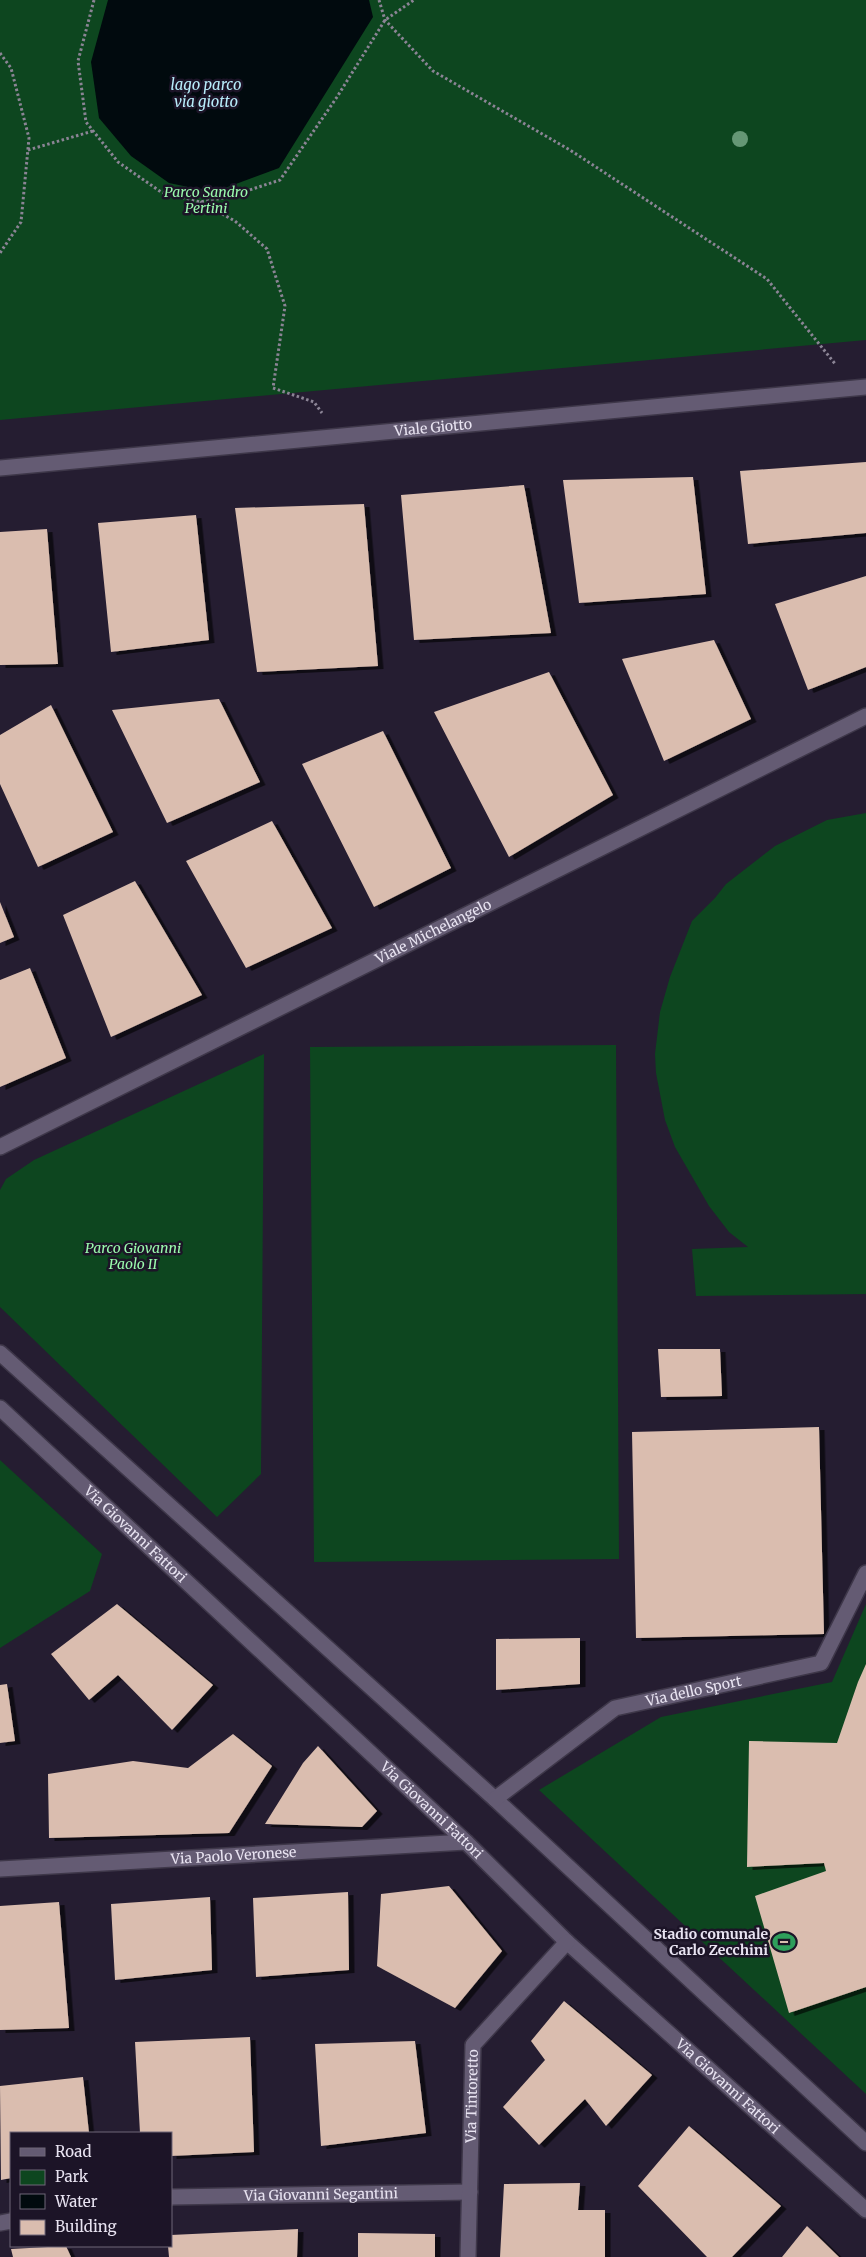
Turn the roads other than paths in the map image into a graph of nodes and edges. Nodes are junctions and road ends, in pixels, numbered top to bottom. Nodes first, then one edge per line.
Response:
1 (861, 388) edge
2 (0, 468) edge
3 (866, 716) edge
4 (0, 1148) edge
5 (0, 1353) edge
6 (0, 1408) edge
7 (866, 1573) edge
8 (495, 1799) junction
9 (466, 1842) junction
10 (0, 1869) edge
11 (567, 1942) junction
12 (866, 2144) edge
13 (470, 2192) junction
14 (172, 2197) edge
15 (866, 2210) edge
16 (468, 2257) edge

1 - 2 street, Viale Giotto
3 - 4 street, Viale Michelangelo
5 - 8 street
6 - 9 street, Via Giovanni Fattori
7 - 8 street, Via dello Sport
8 - 12 street
9 - 10 street, Via Paolo Veronese
9 - 11 street, Via Giovanni Fattori
11 - 13 street, Via Tintoretto
11 - 15 street, Via Giovanni Fattori
13 - 14 street, Via Giovanni Segantini
13 - 16 street, Via Tintoretto

